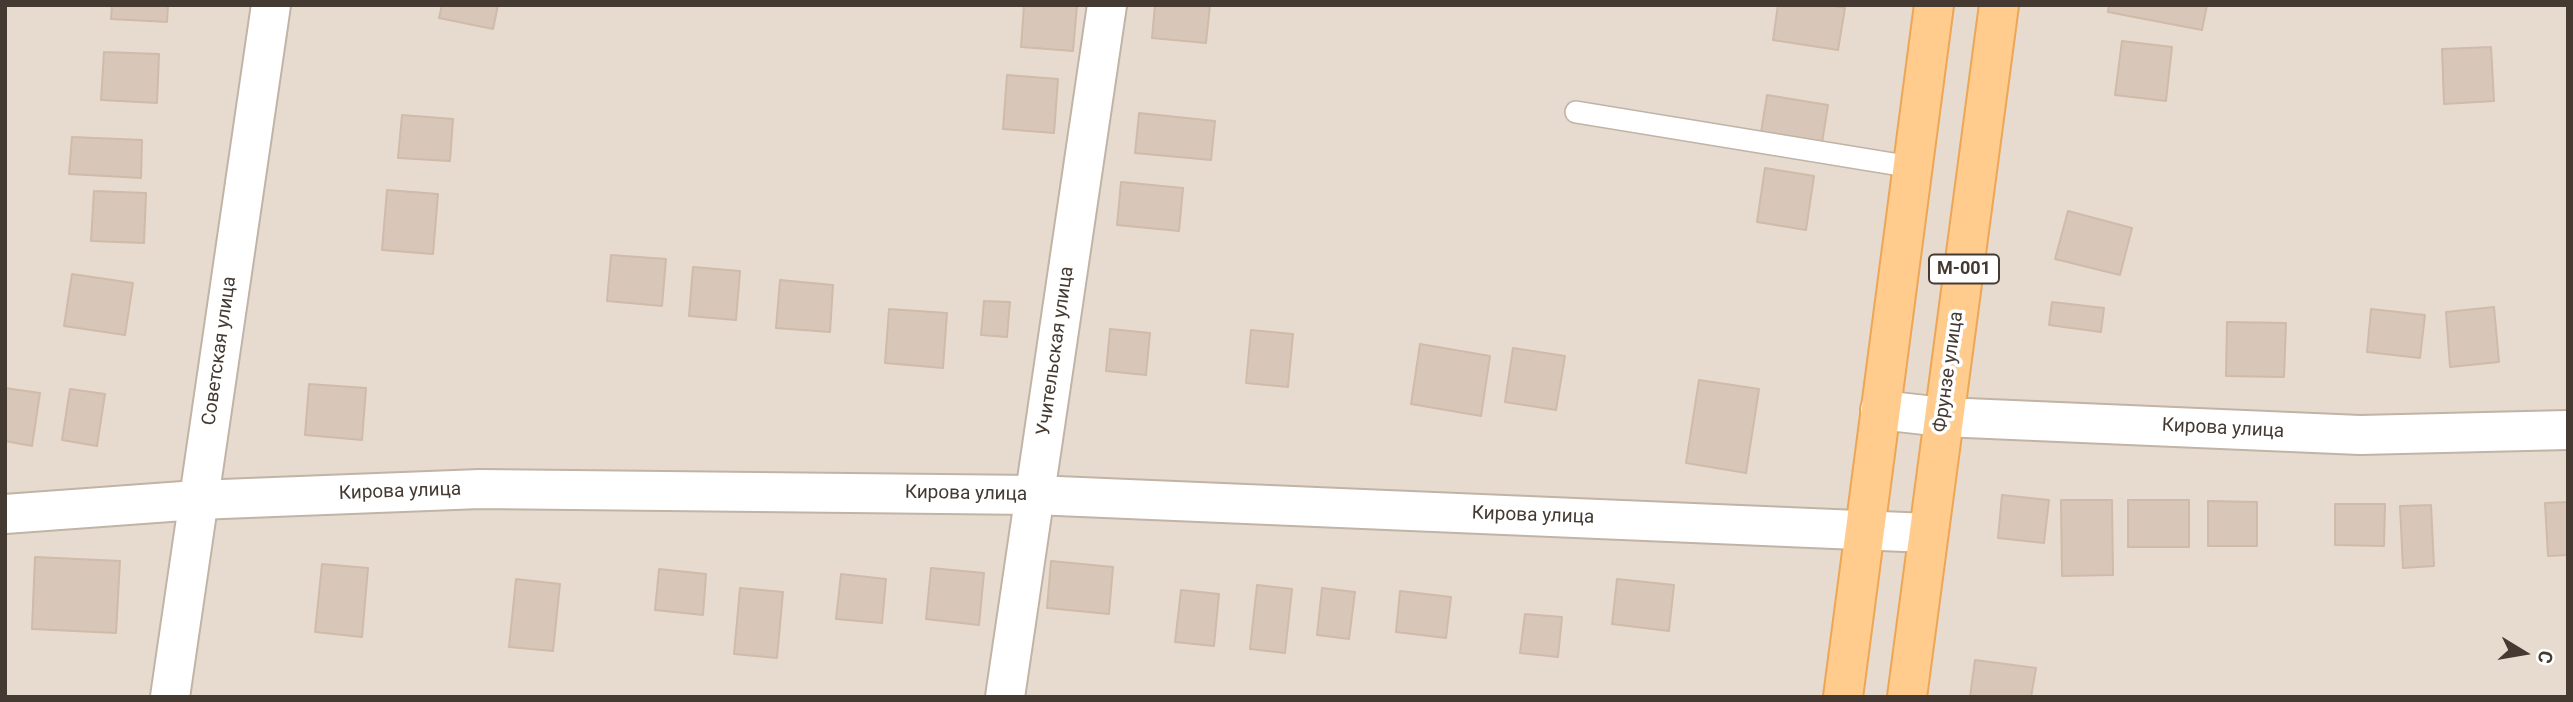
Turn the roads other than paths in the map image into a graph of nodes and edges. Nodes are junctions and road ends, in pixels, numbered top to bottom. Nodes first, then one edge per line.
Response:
1 (271, 5) edge
2 (1107, 5) edge
3 (1934, 5) edge
4 (1999, 5) edge
5 (1576, 112) dead end
6 (1912, 167) junction
7 (1880, 410) junction
8 (1943, 417) junction
9 (2568, 430) edge
10 (1034, 495) junction
11 (197, 500) junction
12 (5, 514) edge
13 (1863, 530) junction
14 (1928, 533) junction
15 (170, 697) edge
16 (1005, 697) edge
17 (1843, 697) edge
18 (1907, 697) edge

1 - 11 street, Советская улица
2 - 10 street, Учительская улица
3 - 6 main road, M-001
4 - 8 main road, Фрунзе улица / M-001
5 - 6 lane
6 - 7 main road, M-001
7 - 8 street, Кирова улица
7 - 13 main road, M-001
8 - 9 street, Кирова улица
8 - 14 main road, Фрунзе улица / M-001
10 - 11 street, Кирова улица
10 - 13 street, Кирова улица
10 - 16 street, Учительская улица
11 - 12 street, Кирова улица
11 - 15 street, Советская улица
13 - 14 street, Кирова улица
13 - 17 main road, M-001
14 - 18 main road, Фрунзе улица / M-001

